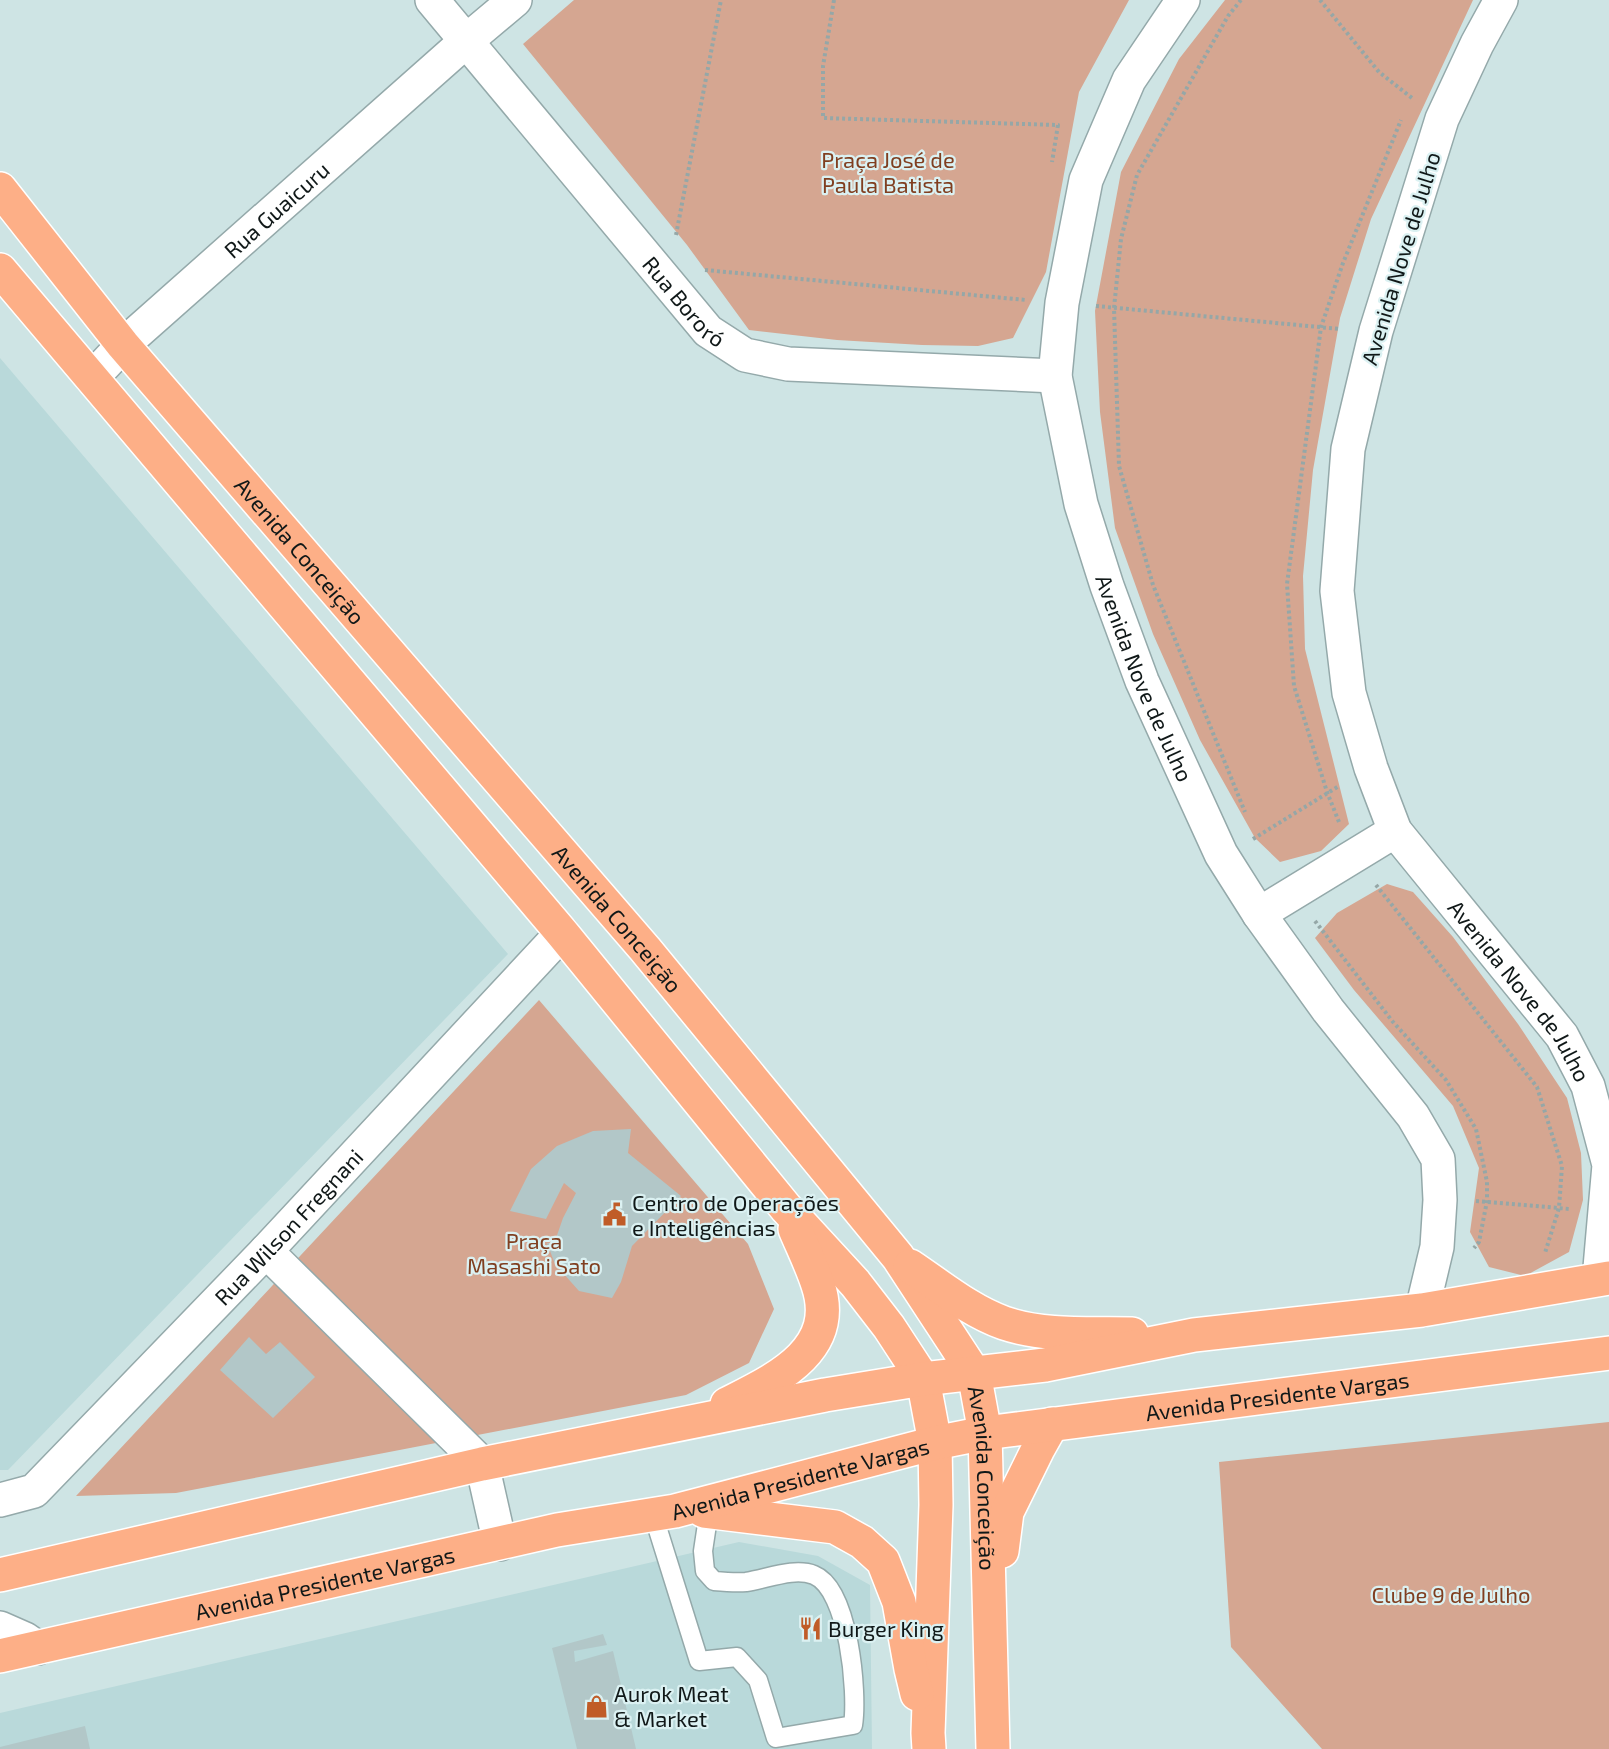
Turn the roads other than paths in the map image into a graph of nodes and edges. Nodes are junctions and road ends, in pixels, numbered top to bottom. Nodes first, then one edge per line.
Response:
1 (432, 0) edge
2 (515, 0) edge
3 (1183, 0) edge
4 (1501, 0) edge
5 (465, 42) junction
6 (0, 189) edge
7 (0, 270) edge
8 (123, 345) junction
9 (1055, 376) junction
10 (92, 378) junction
11 (1395, 831) junction
12 (1259, 914) junction
13 (562, 933) junction
14 (1609, 1165) edge
15 (786, 1208) junction
16 (266, 1251) junction
17 (898, 1257) junction
18 (1604, 1278) edge
19 (1422, 1310) junction
20 (1194, 1335) junction
21 (1609, 1353) edge
22 (974, 1373) junction
23 (923, 1379) junction
24 (687, 1423) junction
25 (1052, 1424) junction
26 (985, 1433) junction
27 (934, 1443) junction
28 (482, 1464) junction
29 (0, 1500) edge
30 (709, 1511) junction
31 (664, 1512) junction
32 (500, 1544) junction
33 (0, 1575) edge
34 (0, 1628) edge
35 (38, 1648) junction
36 (989, 1651) junction
37 (0, 1656) edge
38 (928, 1741) edge
39 (993, 1749) edge

1 - 5 street, Rua Bororó
2 - 5 street, Rua Guaicuru
3 - 9 street, Avenida Nove de Julho
4 - 11 street, Avenida Nove de Julho
5 - 8 street, Rua Guaicuru
5 - 9 street, Rua Bororó
6 - 8 main road, Avenida Conceição
7 - 10 main road, Avenida Conceição
8 - 10 street, Rua Guaicuru
8 - 17 main road, Avenida Conceição
9 - 12 street, Avenida Nove de Julho
10 - 13 main road, Avenida Conceição
11 - 12 street
11 - 14 street, Avenida Nove de Julho
12 - 19 street, Avenida Nove de Julho
13 - 15 main road, Avenida Conceição
13 - 16 street, Rua Wilson Fregnani
14 - 18 street, Avenida Nove de Julho
15 - 23 main road, Avenida Conceição
15 - 24 main road
16 - 28 street
16 - 29 street, Rua Wilson Fregnani
17 - 20 main road
17 - 22 main road, Avenida Conceição
18 - 19 main road
19 - 20 main road
20 - 22 main road
21 - 25 main road, Avenida Presidente Vargas
22 - 23 main road
22 - 26 main road, Avenida Conceição
23 - 24 main road
23 - 27 main road, Avenida Conceição
24 - 28 main road
25 - 26 main road, Avenida Presidente Vargas
25 - 36 main road
26 - 27 main road, Avenida Presidente Vargas
26 - 36 main road, Avenida Conceição
27 - 31 main road, Avenida Presidente Vargas
27 - 38 main road, Avenida Conceição
28 - 32 street
28 - 33 main road
30 - 31 main road
30 - 31 lane
30 - 38 main road
31 - 32 main road, Avenida Presidente Vargas
32 - 35 main road, Avenida Presidente Vargas
34 - 35 street
35 - 37 main road, Avenida Presidente Vargas
36 - 39 main road, Avenida Conceição

